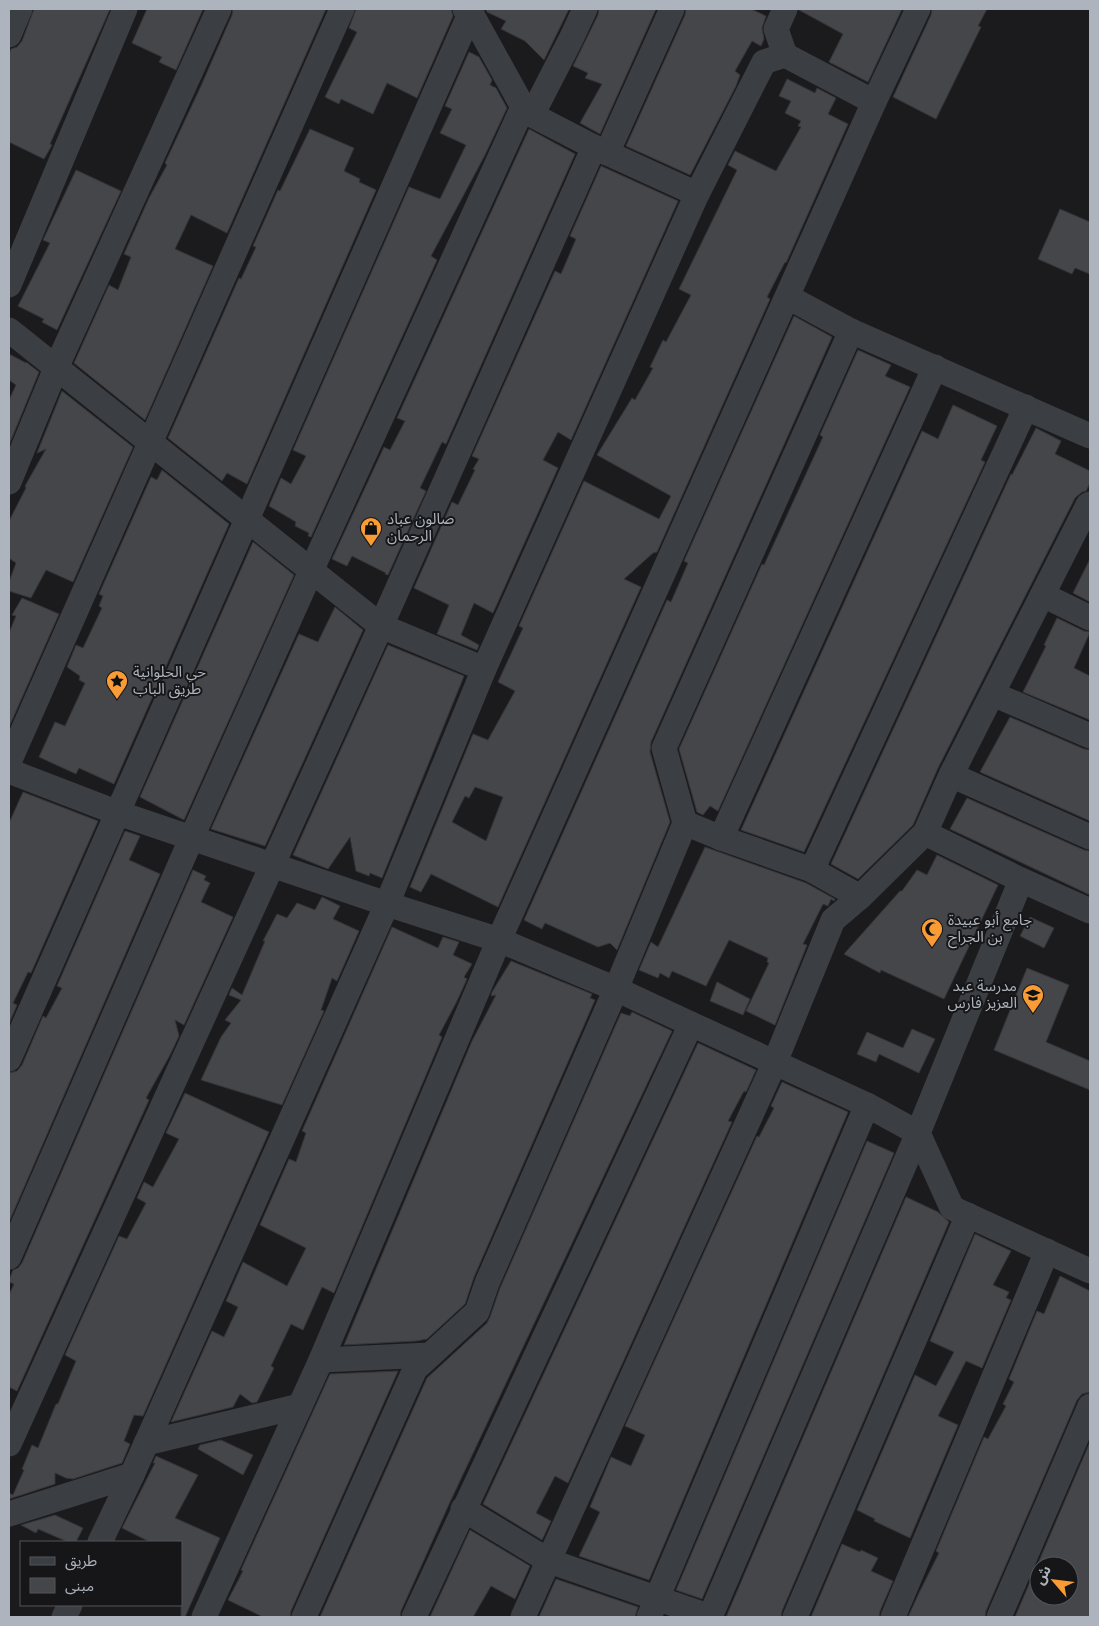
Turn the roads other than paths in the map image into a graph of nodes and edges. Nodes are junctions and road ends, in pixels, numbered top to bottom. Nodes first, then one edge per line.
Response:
1 (20, 9) edge
2 (125, 9) edge
3 (219, 9) edge
4 (342, 9) edge
5 (585, 9) edge
6 (672, 9) edge
7 (918, 9) edge
8 (469, 10) edge
9 (780, 19) edge
10 (9, 35) edge
11 (774, 58) junction
12 (874, 102) junction
13 (528, 111) junction
14 (600, 150) junction
15 (697, 194) junction
16 (9, 285) edge
17 (788, 298) junction
18 (9, 330) edge
19 (851, 331) junction
20 (935, 367) junction
21 (56, 368) junction
22 (1026, 407) junction
23 (1090, 436) edge
24 (149, 443) junction
25 (9, 482) edge
26 (1090, 504) edge
27 (247, 520) junction
28 (311, 571) junction
29 (1043, 595) junction
30 (1090, 618) edge
31 (381, 626) junction
32 (484, 669) junction
33 (993, 694) junction
34 (1090, 736) edge
35 (9, 762) edge
36 (9, 771) edge
37 (951, 775) junction
38 (118, 813) junction
39 (685, 823) junction
40 (925, 833) junction
41 (192, 837) junction
42 (1090, 837) edge
43 (721, 838) junction
44 (273, 864) junction
45 (812, 870) junction
46 (1021, 880) junction
47 (860, 897) junction
48 (387, 904) junction
49 (1090, 911) edge
50 (499, 940) junction
51 (616, 989) junction
52 (691, 1024) junction
53 (9, 1059) edge
54 (775, 1062) junction
55 (868, 1106) junction
56 (918, 1133) junction
57 (968, 1215) junction
58 (1047, 1251) junction
59 (9, 1257) edge
60 (1090, 1271) edge
61 (430, 1355) junction
62 (321, 1360) junction
63 (300, 1406) junction
64 (1090, 1406) edge
65 (146, 1443) junction
66 (9, 1444) edge
67 (132, 1475) junction
68 (463, 1509) junction
69 (9, 1514) edge
70 (100, 1541) edge
71 (550, 1561) junction
72 (653, 1607) edge
73 (204, 1617) edge
74 (304, 1617) edge
75 (414, 1617) edge
76 (522, 1617) edge
77 (710, 1617) edge
78 (795, 1617) edge
79 (893, 1617) edge
80 (999, 1617) edge

1 - 10 street
2 - 16 street
3 - 21 street
4 - 24 street
5 - 13 street
6 - 14 street
7 - 12 street
8 - 13 street
8 - 27 street
9 - 11 street
11 - 12 street
11 - 15 street
12 - 17 street
13 - 14 street
13 - 28 street
14 - 15 street
14 - 31 street
15 - 32 street
17 - 19 street
17 - 50 street
18 - 21 street
19 - 20 street
19 - 39 street
20 - 22 street
20 - 43 street
21 - 24 street
21 - 25 street
22 - 23 street
22 - 45 street
24 - 27 street
24 - 35 street
26 - 29 street
27 - 28 street
27 - 38 street
28 - 31 street
28 - 41 street
29 - 30 street
29 - 33 street
31 - 32 street
31 - 44 street
32 - 48 street
33 - 34 street
33 - 37 street
36 - 38 street
37 - 40 street
37 - 42 street
38 - 41 street
38 - 53 street
39 - 43 street
39 - 51 street
40 - 46 street
40 - 47 street
41 - 44 street
41 - 59 street
43 - 45 street
44 - 48 street
44 - 66 street
45 - 47 street
46 - 49 street
46 - 56 street
47 - 54 street
48 - 50 street
48 - 65 street
50 - 51 street
50 - 62 street
51 - 52 street
51 - 61 street
52 - 54 street
52 - 68 street
54 - 55 street
54 - 71 street
55 - 56 street
55 - 72 street
56 - 57 street
56 - 77 street
57 - 58 street
57 - 78 street
58 - 60 street
58 - 79 street
61 - 62 street
61 - 74 street
62 - 63 street
63 - 65 street
63 - 73 street
64 - 80 street
65 - 67 street
67 - 69 street
67 - 70 street
68 - 71 street
68 - 75 street
71 - 72 street
71 - 76 street
72 - 77 street

